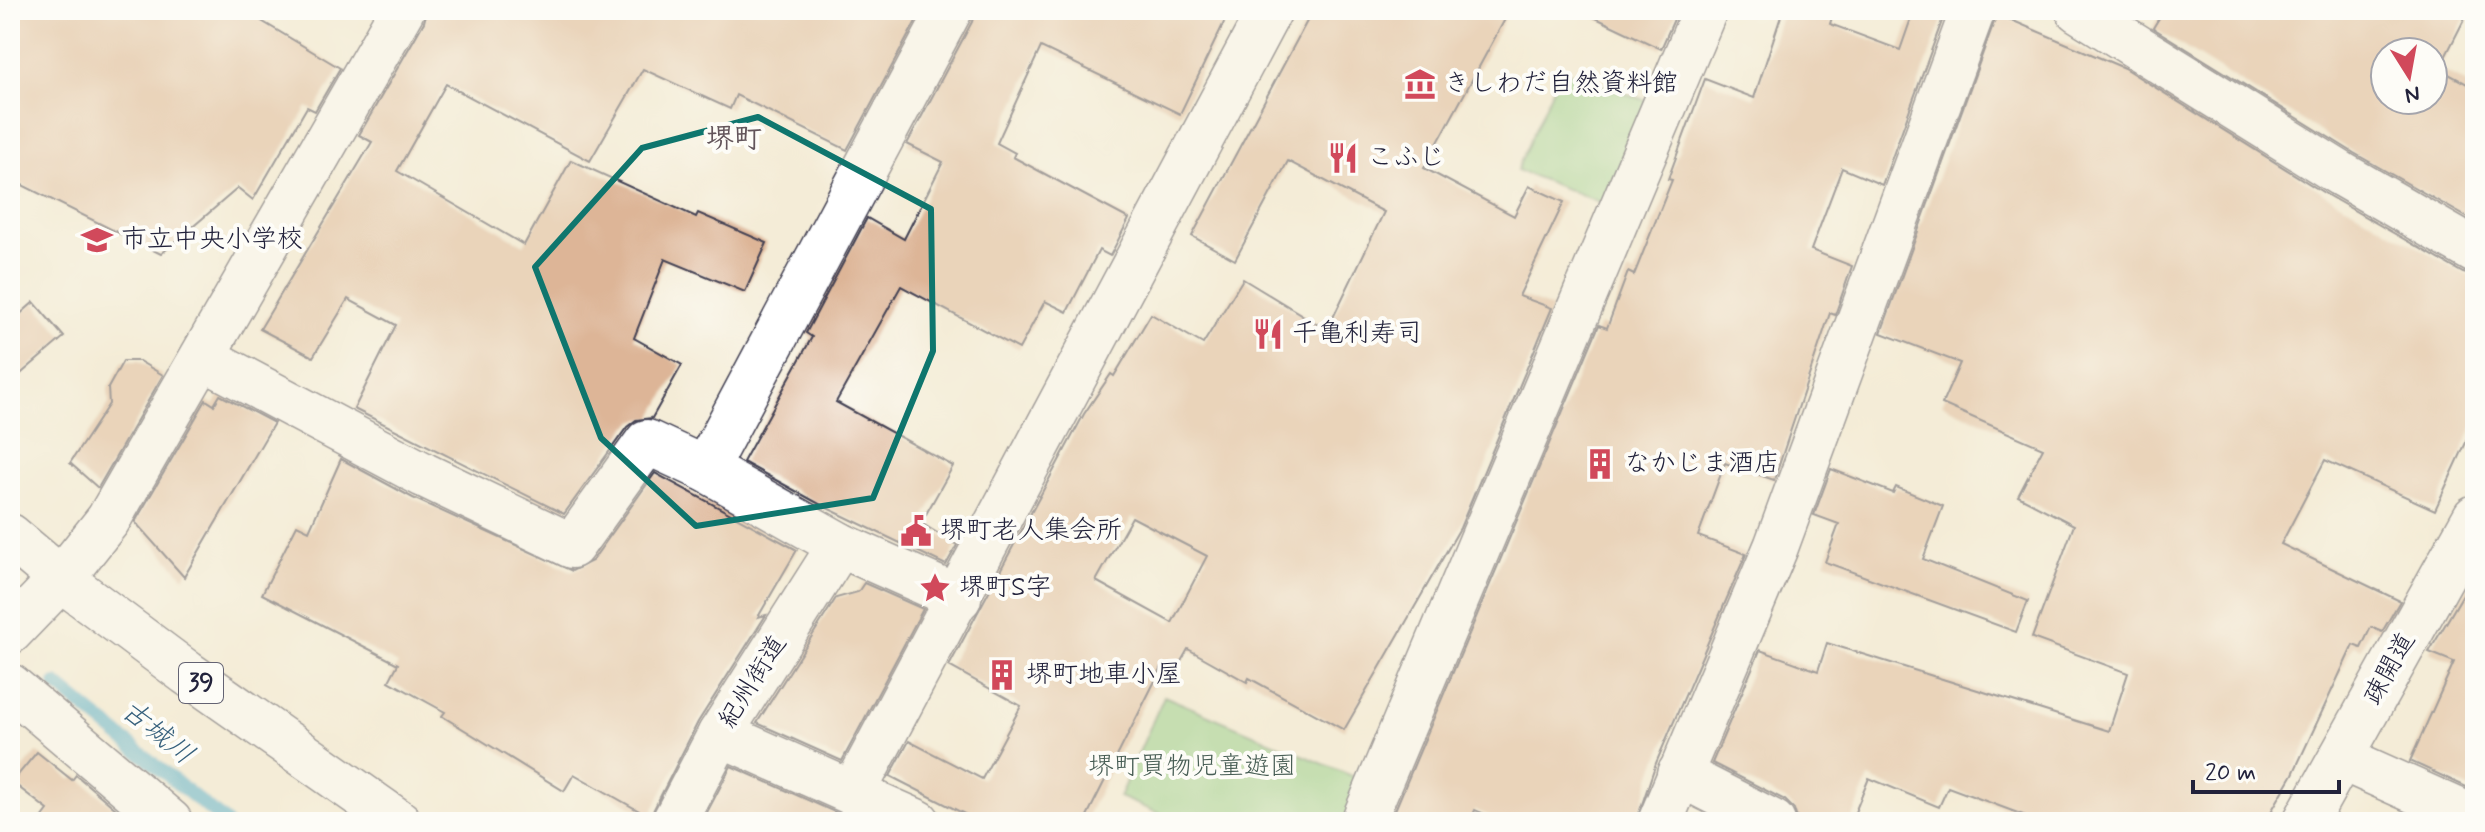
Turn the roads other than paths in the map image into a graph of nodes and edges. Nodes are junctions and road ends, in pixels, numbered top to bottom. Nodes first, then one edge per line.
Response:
1 (402, 10) edge
2 (950, 10) edge
3 (1270, 10) edge
4 (1705, 10) edge
5 (1973, 10) edge
6 (2078, 10) edge
7 (2475, 251) edge
8 (204, 358) junction
9 (705, 469) junction
10 (2475, 517) edge
11 (10, 536) edge
12 (840, 545) junction
13 (61, 579) junction
14 (959, 598) junction
15 (10, 632) edge
16 (10, 686) edge
17 (720, 734) junction
18 (2341, 758) junction
19 (1679, 774) junction
20 (854, 791) junction
21 (2475, 818) edge
22 (166, 820) edge
23 (399, 822) edge
24 (674, 822) edge
25 (918, 822) edge
26 (1363, 822) edge
27 (1660, 822) edge
28 (1773, 822) edge
29 (2305, 822) edge

1 - 8 street
2 - 9 street
3 - 14 street
4 - 26 street
5 - 19 street
6 - 7 street
8 - 9 street
8 - 13 street
9 - 12 street
10 - 18 street, 疎開道
11 - 13 street, 39
12 - 14 street
12 - 17 street, 紀州街道
13 - 15 street
13 - 23 street, 39
14 - 20 street
16 - 22 street
17 - 20 street
17 - 24 street, 紀州街道
18 - 21 street
18 - 29 street, 疎開道
19 - 27 street
19 - 28 street
20 - 25 street

